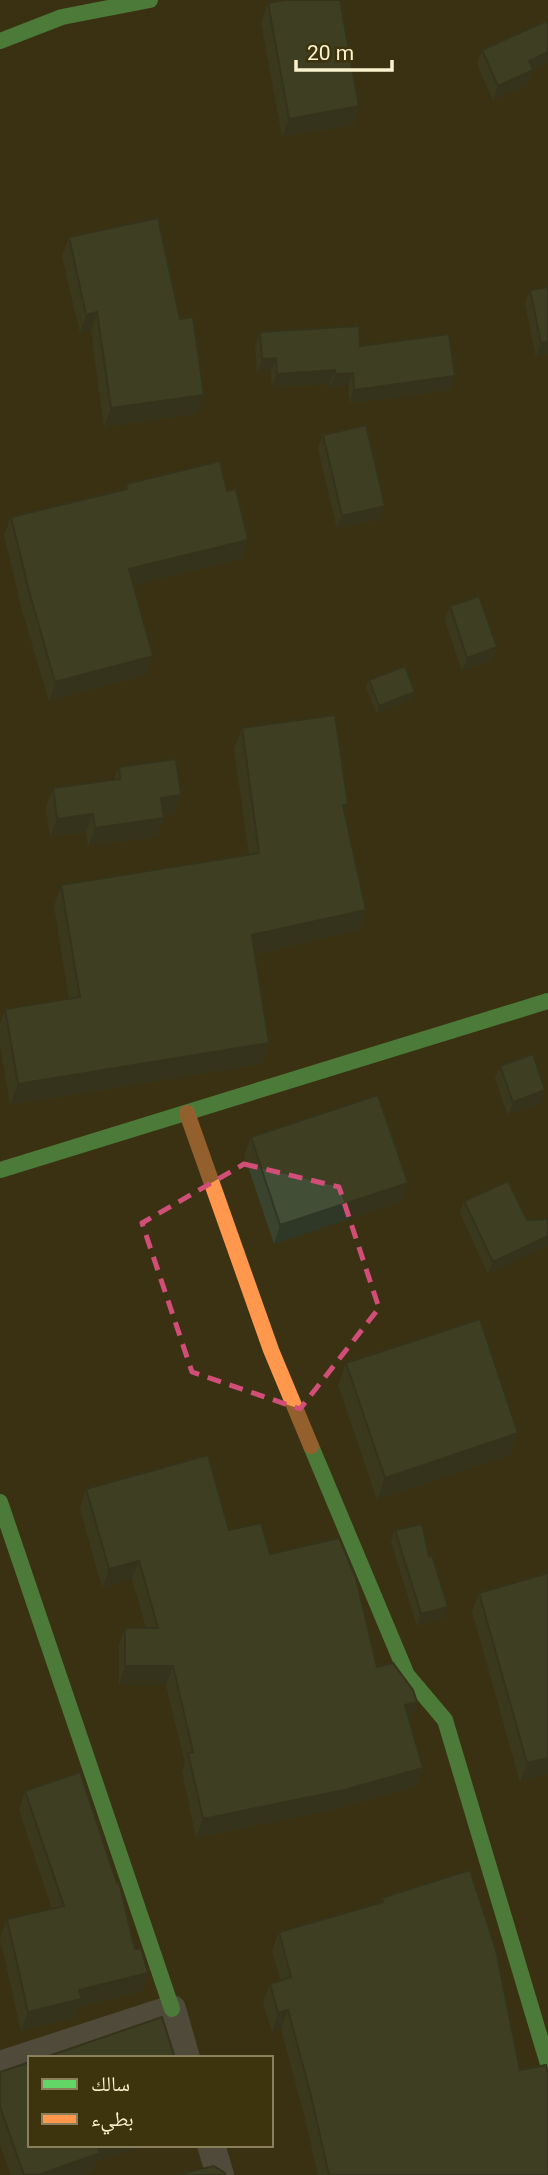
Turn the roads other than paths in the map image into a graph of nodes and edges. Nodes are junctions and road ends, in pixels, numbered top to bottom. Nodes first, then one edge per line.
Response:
1 (150, 0) edge
2 (0, 41) edge
3 (548, 1001) edge
4 (187, 1113) junction
5 (0, 1170) edge
6 (0, 1502) edge
7 (172, 2009) junction
8 (185, 2056) edge
9 (548, 2064) edge
10 (0, 2065) edge
11 (212, 2147) edge
12 (220, 2175) edge

1 - 2 street
3 - 4 street
4 - 5 street
4 - 9 street
6 - 7 street
7 - 8 street
7 - 10 street
11 - 12 street

